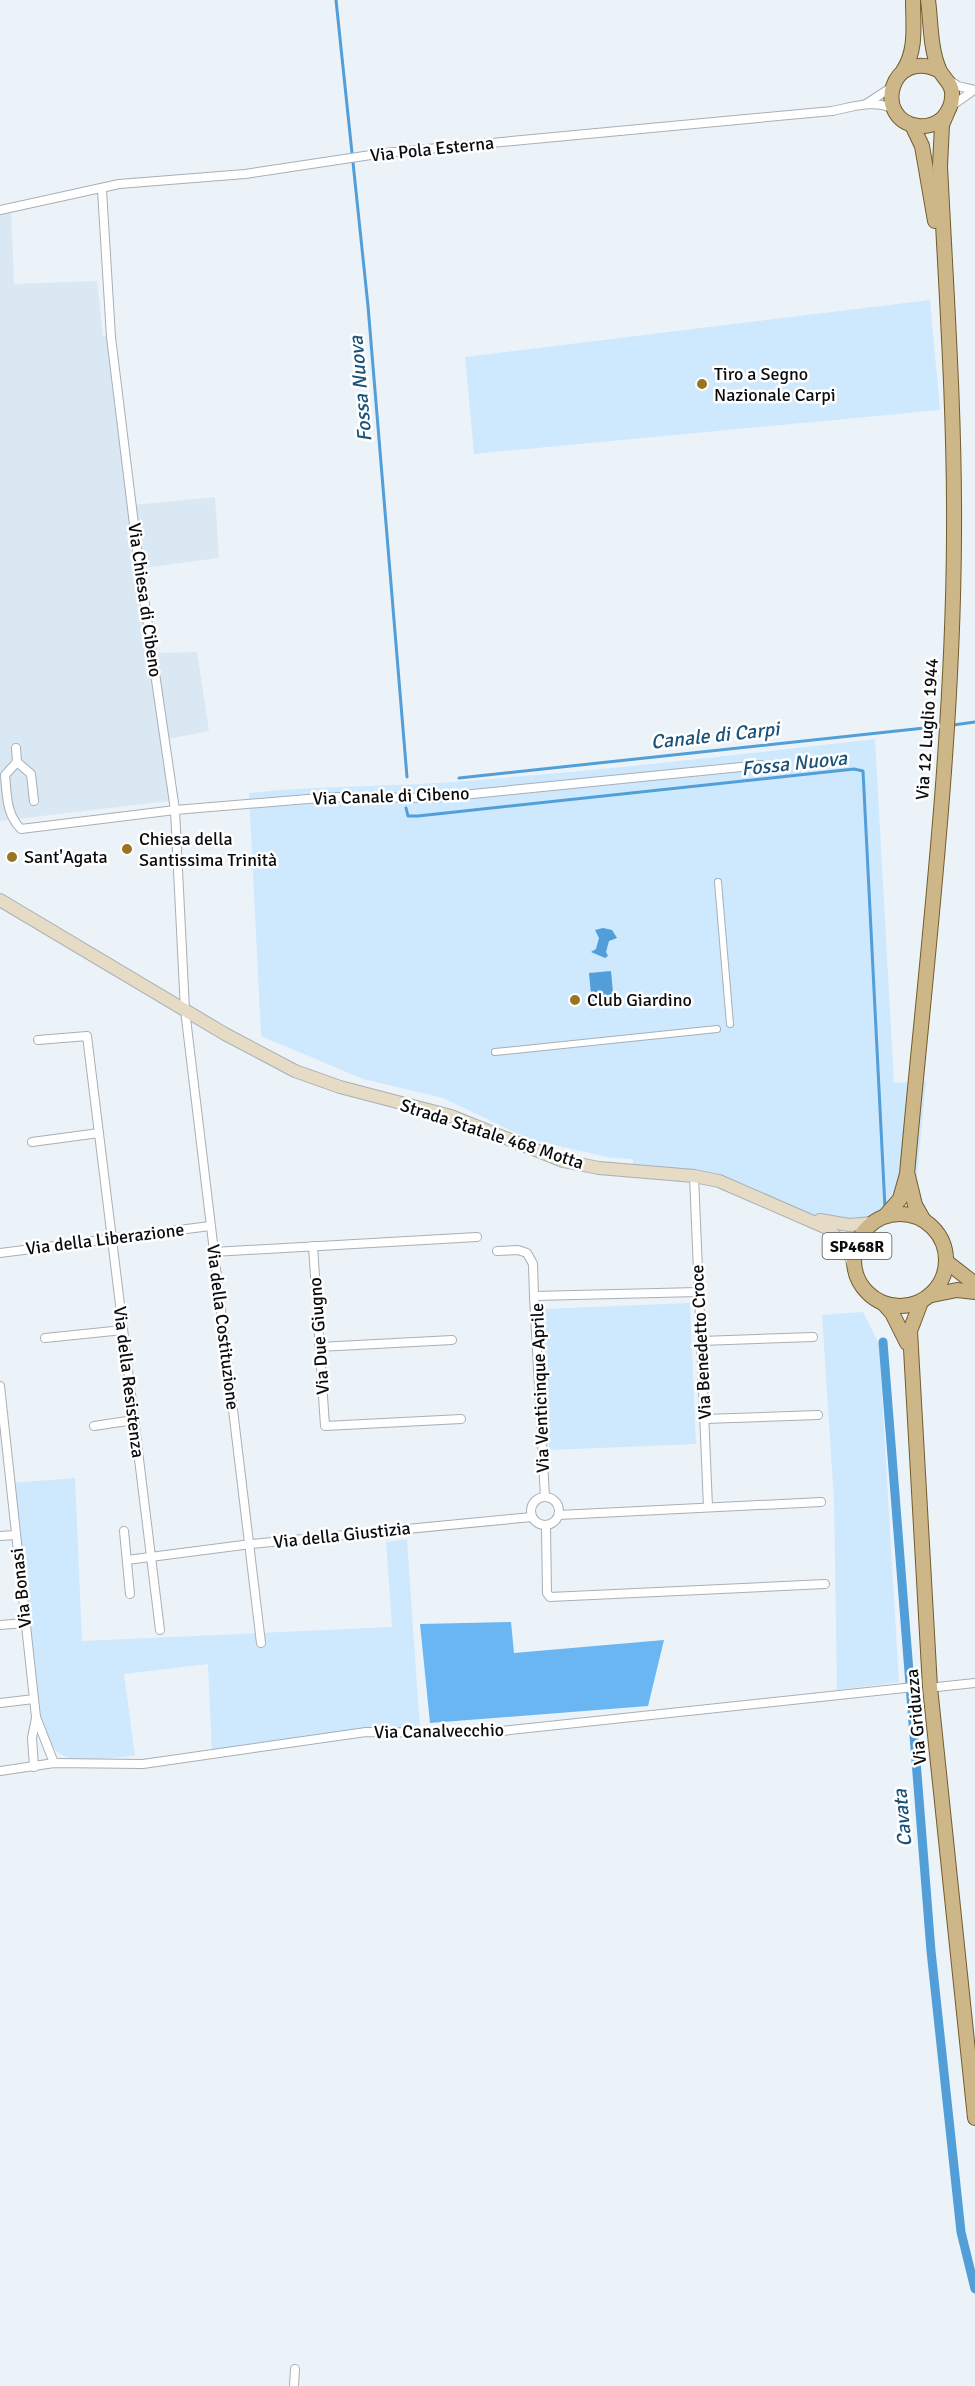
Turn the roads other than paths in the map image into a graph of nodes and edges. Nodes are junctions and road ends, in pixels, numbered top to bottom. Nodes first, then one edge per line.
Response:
1 (913, 0) edge
2 (928, 0) edge
3 (903, 71) junction
4 (943, 74) junction
5 (892, 87) junction
6 (974, 90) edge
7 (866, 104) junction
8 (894, 109) junction
9 (948, 111) junction
10 (912, 125) junction
11 (102, 190) junction
12 (0, 210) edge
13 (946, 285) junction
14 (16, 748) dead end
15 (17, 762) junction
16 (761, 765) dead end
17 (34, 801) dead end
18 (175, 810) junction
19 (718, 882) dead end
20 (0, 900) edge
21 (185, 1010) junction
22 (730, 1024) dead end
23 (717, 1029) dead end
24 (38, 1040) dead end
25 (495, 1052) dead end
26 (99, 1134) junction
27 (32, 1142) dead end
28 (907, 1174) junction
29 (694, 1176) junction
30 (885, 1216) junction
31 (810, 1219) junction
32 (923, 1219) junction
33 (872, 1223) junction
34 (210, 1226) junction
35 (112, 1237) junction
36 (477, 1237) dead end
37 (313, 1246) junction
38 (497, 1251) dead end
39 (213, 1252) junction
40 (0, 1253) edge
41 (947, 1262) junction
42 (854, 1266) junction
43 (975, 1284) edge
44 (698, 1292) junction
45 (975, 1292) edge
46 (534, 1296) junction
47 (926, 1298) junction
48 (884, 1304) junction
49 (123, 1330) junction
50 (813, 1337) dead end
51 (45, 1338) dead end
52 (452, 1340) dead end
53 (701, 1341) junction
54 (319, 1347) junction
55 (910, 1348) junction
56 (0, 1386) edge
57 (818, 1415) dead end
58 (461, 1419) dead end
59 (704, 1419) junction
60 (134, 1420) junction
61 (94, 1426) dead end
62 (3, 1432) edge
63 (545, 1497) junction
64 (821, 1502) dead end
65 (708, 1507) junction
66 (559, 1515) junction
67 (532, 1517) junction
68 (546, 1526) junction
69 (124, 1532) dead end
70 (15, 1535) junction
71 (0, 1536) edge
72 (251, 1544) junction
73 (152, 1558) junction
74 (127, 1560) junction
75 (825, 1584) dead end
76 (130, 1594) dead end
77 (25, 1623) junction
78 (0, 1625) edge
79 (160, 1630) dead end
80 (261, 1643) dead end
81 (975, 1683) edge
82 (914, 1687) dead end
83 (937, 1687) dead end
84 (34, 1699) junction
85 (0, 1703) edge
86 (36, 1718) junction
87 (54, 1763) junction
88 (34, 1767) junction
89 (0, 1771) edge
90 (975, 2118) edge
91 (295, 2369) dead end
92 (294, 2386) edge

1 - 3 main road
2 - 4 main road
3 - 4 main road
3 - 5 main road
4 - 6 street
4 - 9 main road
5 - 7 street, Via Pola Esterna
5 - 8 main road
6 - 9 street
7 - 8 street, Via Pola Esterna
7 - 11 street, Via Pola Esterna
8 - 10 main road
9 - 10 main road
9 - 13 main road, Via 12 Luglio 1944
10 - 13 main road, Via 12 Luglio 1944
11 - 12 street, Via Pola Esterna
11 - 18 street, Via Chiesa di Cibeno
13 - 28 main road, Via 12 Luglio 1944
14 - 15 street
15 - 17 street
15 - 18 street, Via Canale di Cibeno
16 - 18 street, Via Canale di Cibeno
18 - 21 street, Via Chiesa di Cibeno
19 - 22 street
20 - 21 main road, Strada Statale 468 Motta
21 - 29 main road, Strada Statale 468 Motta
21 - 34 street, Via della Costituzione
23 - 25 street
24 - 26 street, Via della Resistenza
26 - 27 street
26 - 35 street, Via della Resistenza
28 - 30 main road
28 - 32 main road
29 - 31 main road, Strada Statale 468 Motta
29 - 44 street, Via Benedetto Croce
30 - 32 main road, SP468R
30 - 33 main road, SP468R
31 - 33 main road
31 - 42 main road
32 - 41 main road
33 - 42 main road, SP468R
34 - 35 street, Via della Liberazione
34 - 39 street, Via della Costituzione
35 - 40 street, Via della Liberazione
35 - 49 street, Via della Resistenza
36 - 37 street
37 - 39 street
37 - 54 street, Via Due Giugno
38 - 46 street
39 - 72 street, Via della Costituzione
41 - 43 main road
41 - 47 main road
42 - 48 main road, SP468R
44 - 46 street, Via Venticinque Aprile
44 - 53 street, Via Benedetto Croce
45 - 47 main road
46 - 63 street, Via Venticinque Aprile
47 - 48 main road
47 - 55 main road, Via Griduzza
48 - 55 main road, Via Griduzza
49 - 51 street
49 - 60 street, Via della Resistenza
50 - 53 street
52 - 54 street
53 - 59 street, Via Benedetto Croce
54 - 58 street, Via Due Giugno
55 - 90 main road, Via Griduzza
56 - 62 street, Via Bonasi
57 - 59 street
59 - 65 street, Via Benedetto Croce
60 - 61 street
60 - 73 street, Via della Resistenza
62 - 70 street, Via Bonasi
63 - 66 street
63 - 67 street
64 - 65 street
65 - 66 street
66 - 68 street
67 - 68 street
67 - 72 street, Via della Giustizia
68 - 75 street
69 - 74 street
70 - 71 street
70 - 77 street, Via Bonasi
72 - 73 street, Via della Giustizia
72 - 80 street, Via della Costituzione
73 - 74 street, Via della Giustizia
73 - 79 street, Via della Resistenza
74 - 76 street
77 - 78 street
77 - 84 street, Via Bonasi
81 - 83 street
82 - 87 street, Via Canalvecchio
84 - 85 street
84 - 86 street, Via Bonasi
86 - 87 street, Via Bonasi
86 - 88 street, Via Bonasi
87 - 88 street, Via Canalvecchio
88 - 89 street, Via Canalvecchio
91 - 92 street

